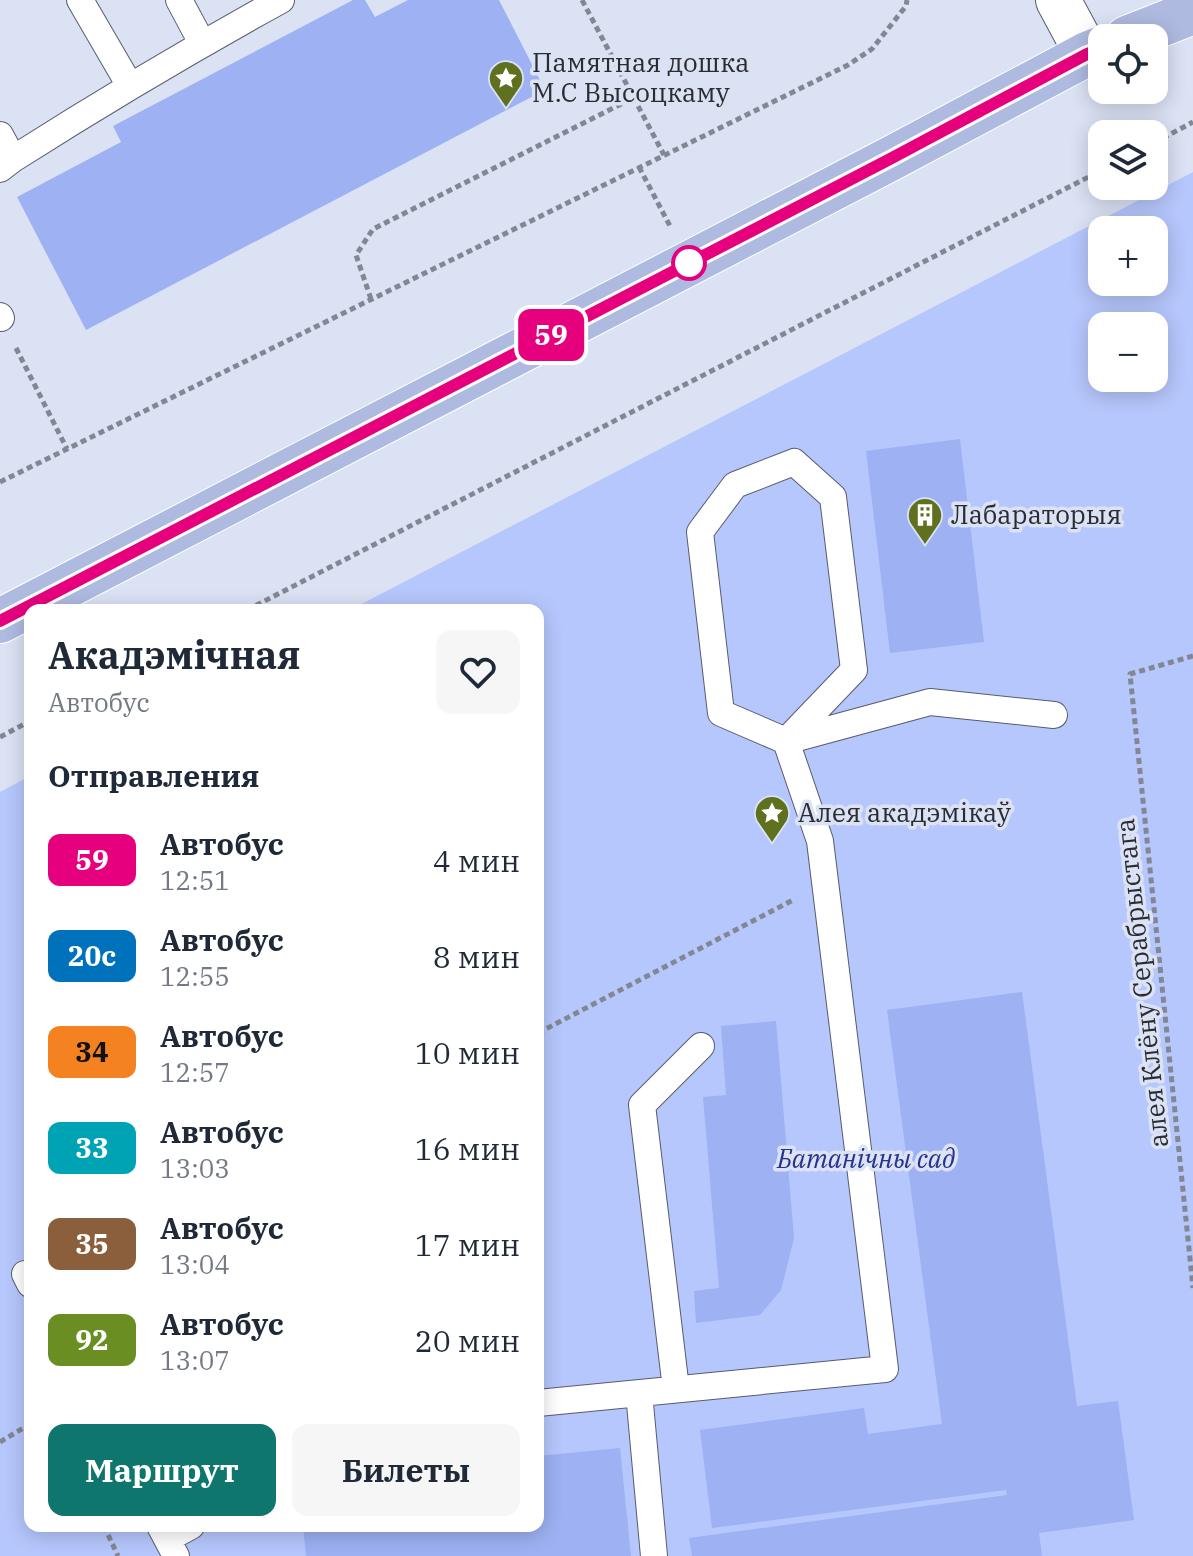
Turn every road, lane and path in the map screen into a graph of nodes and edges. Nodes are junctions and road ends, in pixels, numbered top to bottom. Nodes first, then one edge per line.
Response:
1 (80, 0) edge
2 (179, 0) edge
3 (281, 0) edge
4 (582, 0) edge
5 (907, 0) edge
6 (1058, 0) edge
7 (1132, 0) edge
8 (1193, 12) edge
9 (1114, 24) edge
10 (1163, 24) edge
11 (1088, 42) edge
12 (202, 43) junction
13 (1088, 54) edge
14 (130, 86) junction
15 (633, 98) junction
16 (1193, 122) edge
17 (0, 135) edge
18 (1168, 135) edge
19 (664, 155) junction
20 (6, 164) edge
21 (639, 167) junction
22 (1088, 177) edge
23 (689, 263) junction
24 (371, 299) junction
25 (0, 317) edge
26 (67, 449) junction
27 (0, 482) edge
28 (33, 604) edge
29 (259, 604) edge
30 (24, 609) edge
31 (0, 621) edge
32 (1193, 656) edge
33 (1054, 715) dead end
34 (24, 724) edge
35 (0, 737) edge
36 (786, 741) junction
37 (826, 883) junction
38 (544, 1030) edge
39 (701, 1046) dead end
40 (1193, 1288) edge
41 (676, 1389) junction
42 (639, 1393) junction
43 (544, 1402) edge
44 (24, 1428) edge
45 (0, 1442) edge
46 (107, 1532) edge
47 (118, 1556) edge
48 (654, 1556) edge

1 - 14 lane
2 - 12 lane
3 - 12 lane
4 - 15 path
5 - 19 path
6 - 11 main road
7 - 9 main road
8 - 10 main road
12 - 14 lane
13 - 23 main road
14 - 20 lane
15 - 19 path
15 - 24 path
16 - 18 path
17 - 20 lane
19 - 21 path
21 - 23 path
21 - 24 path
22 - 29 path
23 - 28 main road
24 - 26 path
25 - 26 path
26 - 27 path
30 - 31 main road
32 - 40 path, алея Клёну Серабрыстага
33 - 36 lane
34 - 35 path
36 - 36 lane
36 - 37 lane
37 - 38 path
37 - 41 lane
39 - 41 lane
41 - 42 lane
42 - 43 lane
42 - 48 lane
44 - 45 path
46 - 47 path

